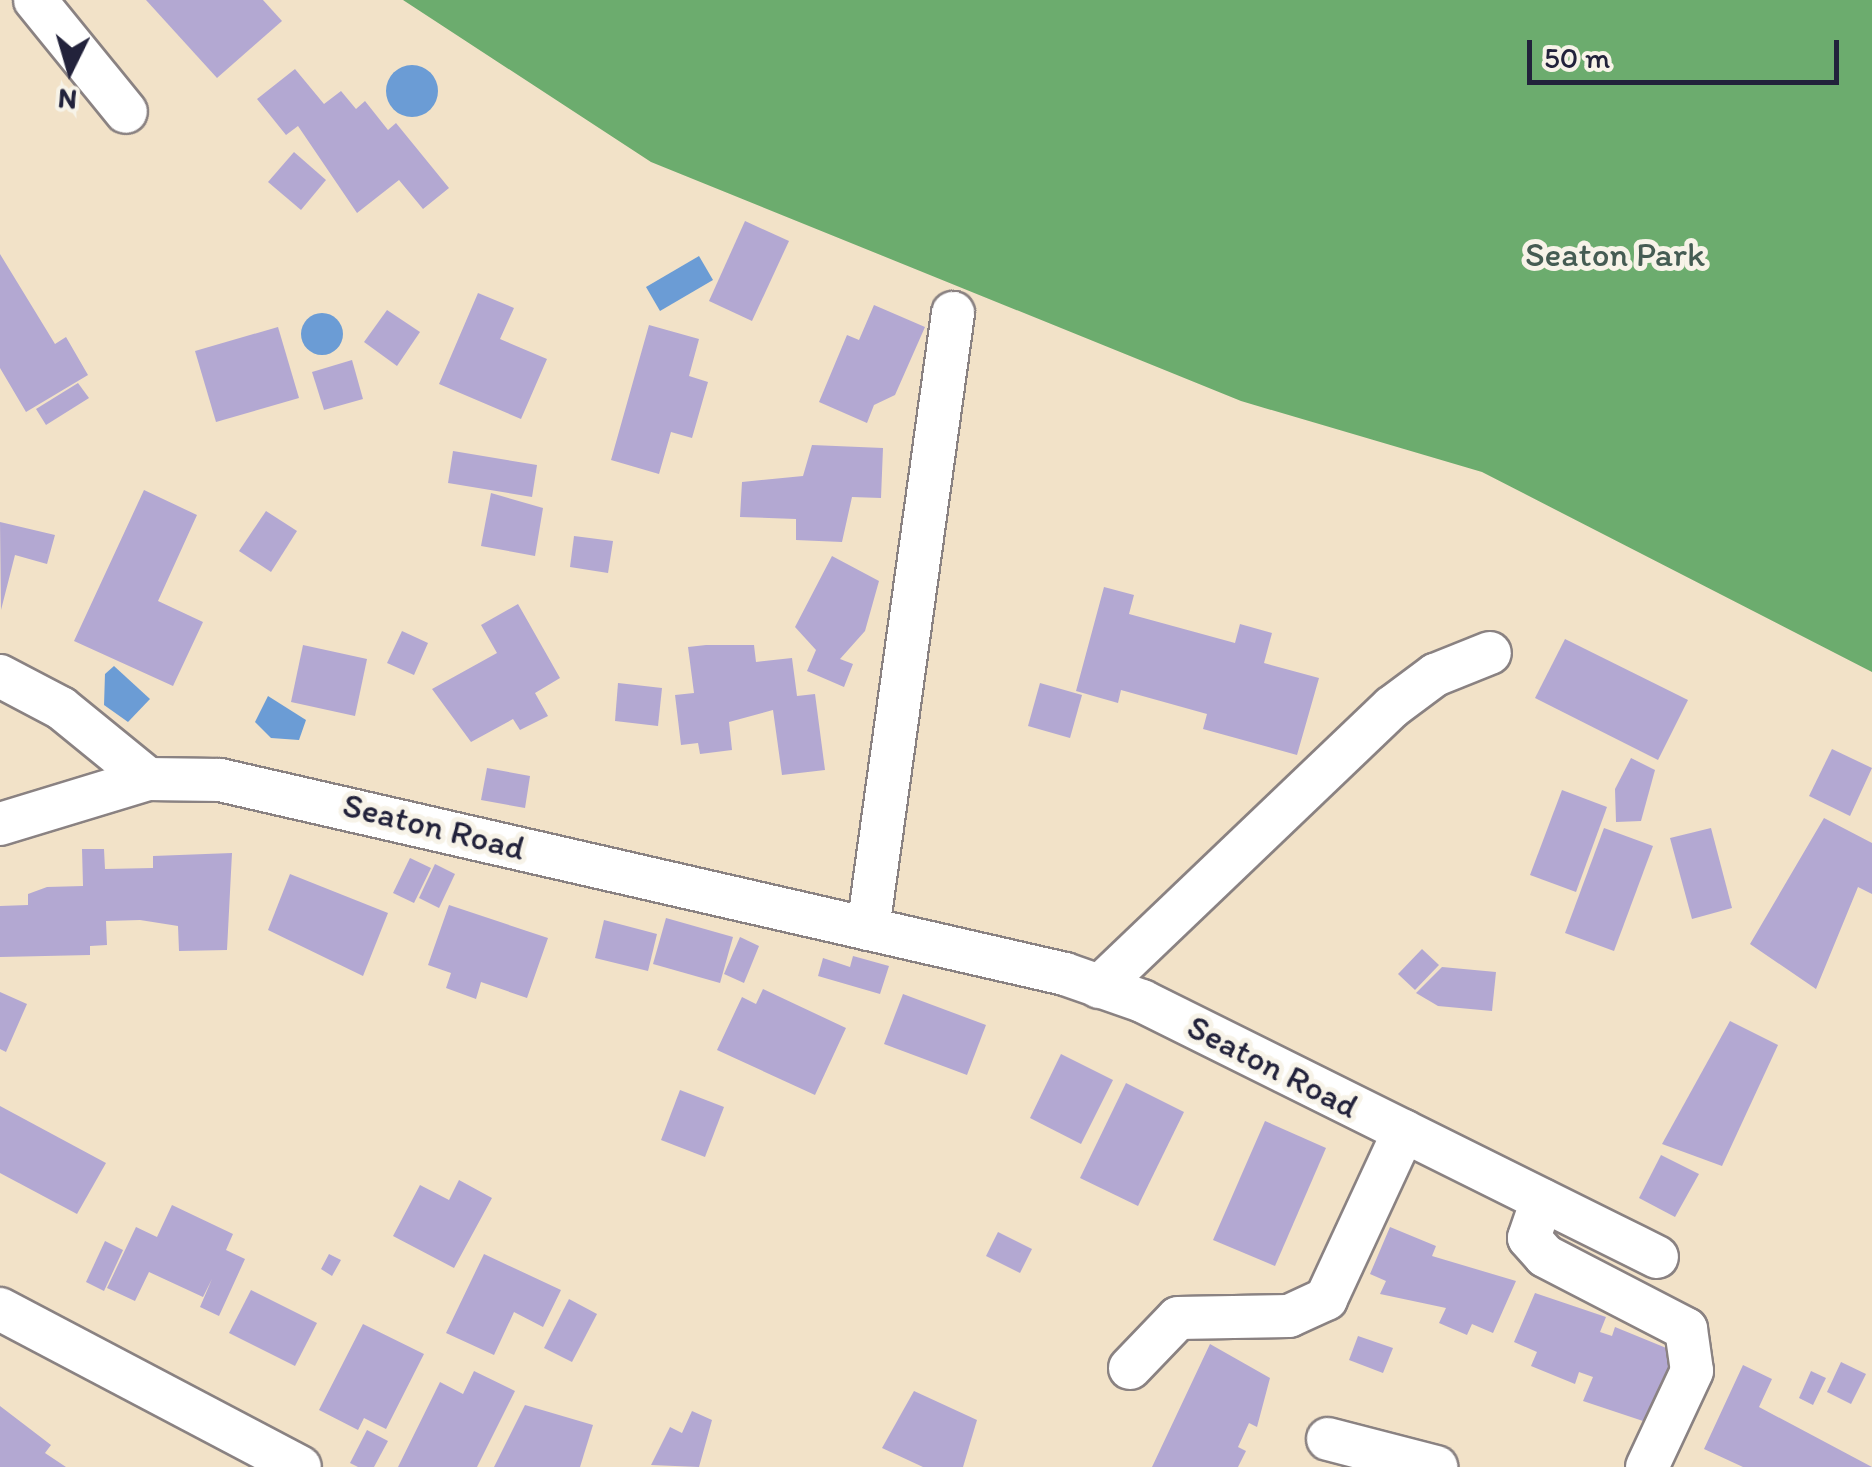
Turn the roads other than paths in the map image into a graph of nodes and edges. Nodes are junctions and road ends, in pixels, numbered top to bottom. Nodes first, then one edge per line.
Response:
1 (35, 0) edge
2 (126, 112) dead end
3 (952, 313) dead end
4 (1490, 652) dead end
5 (0, 676) edge
6 (148, 779) junction
7 (0, 824) edge
8 (868, 929) junction
9 (1100, 986) junction
10 (1404, 1132) junction
11 (1542, 1200) junction
12 (1657, 1257) dead end
13 (0, 1309) edge
14 (1130, 1368) dead end
15 (1328, 1439) dead end
16 (300, 1467) edge
17 (1436, 1467) edge
18 (1647, 1467) edge

1 - 2 street
3 - 8 street
4 - 9 street
5 - 6 street
6 - 7 street, Seaton Road
6 - 8 street, Seaton Road
8 - 9 street, Seaton Road
9 - 10 street, Seaton Road
10 - 11 street, Seaton Road
10 - 14 street
11 - 12 street, Seaton Road
11 - 18 street
13 - 16 street
15 - 17 street

